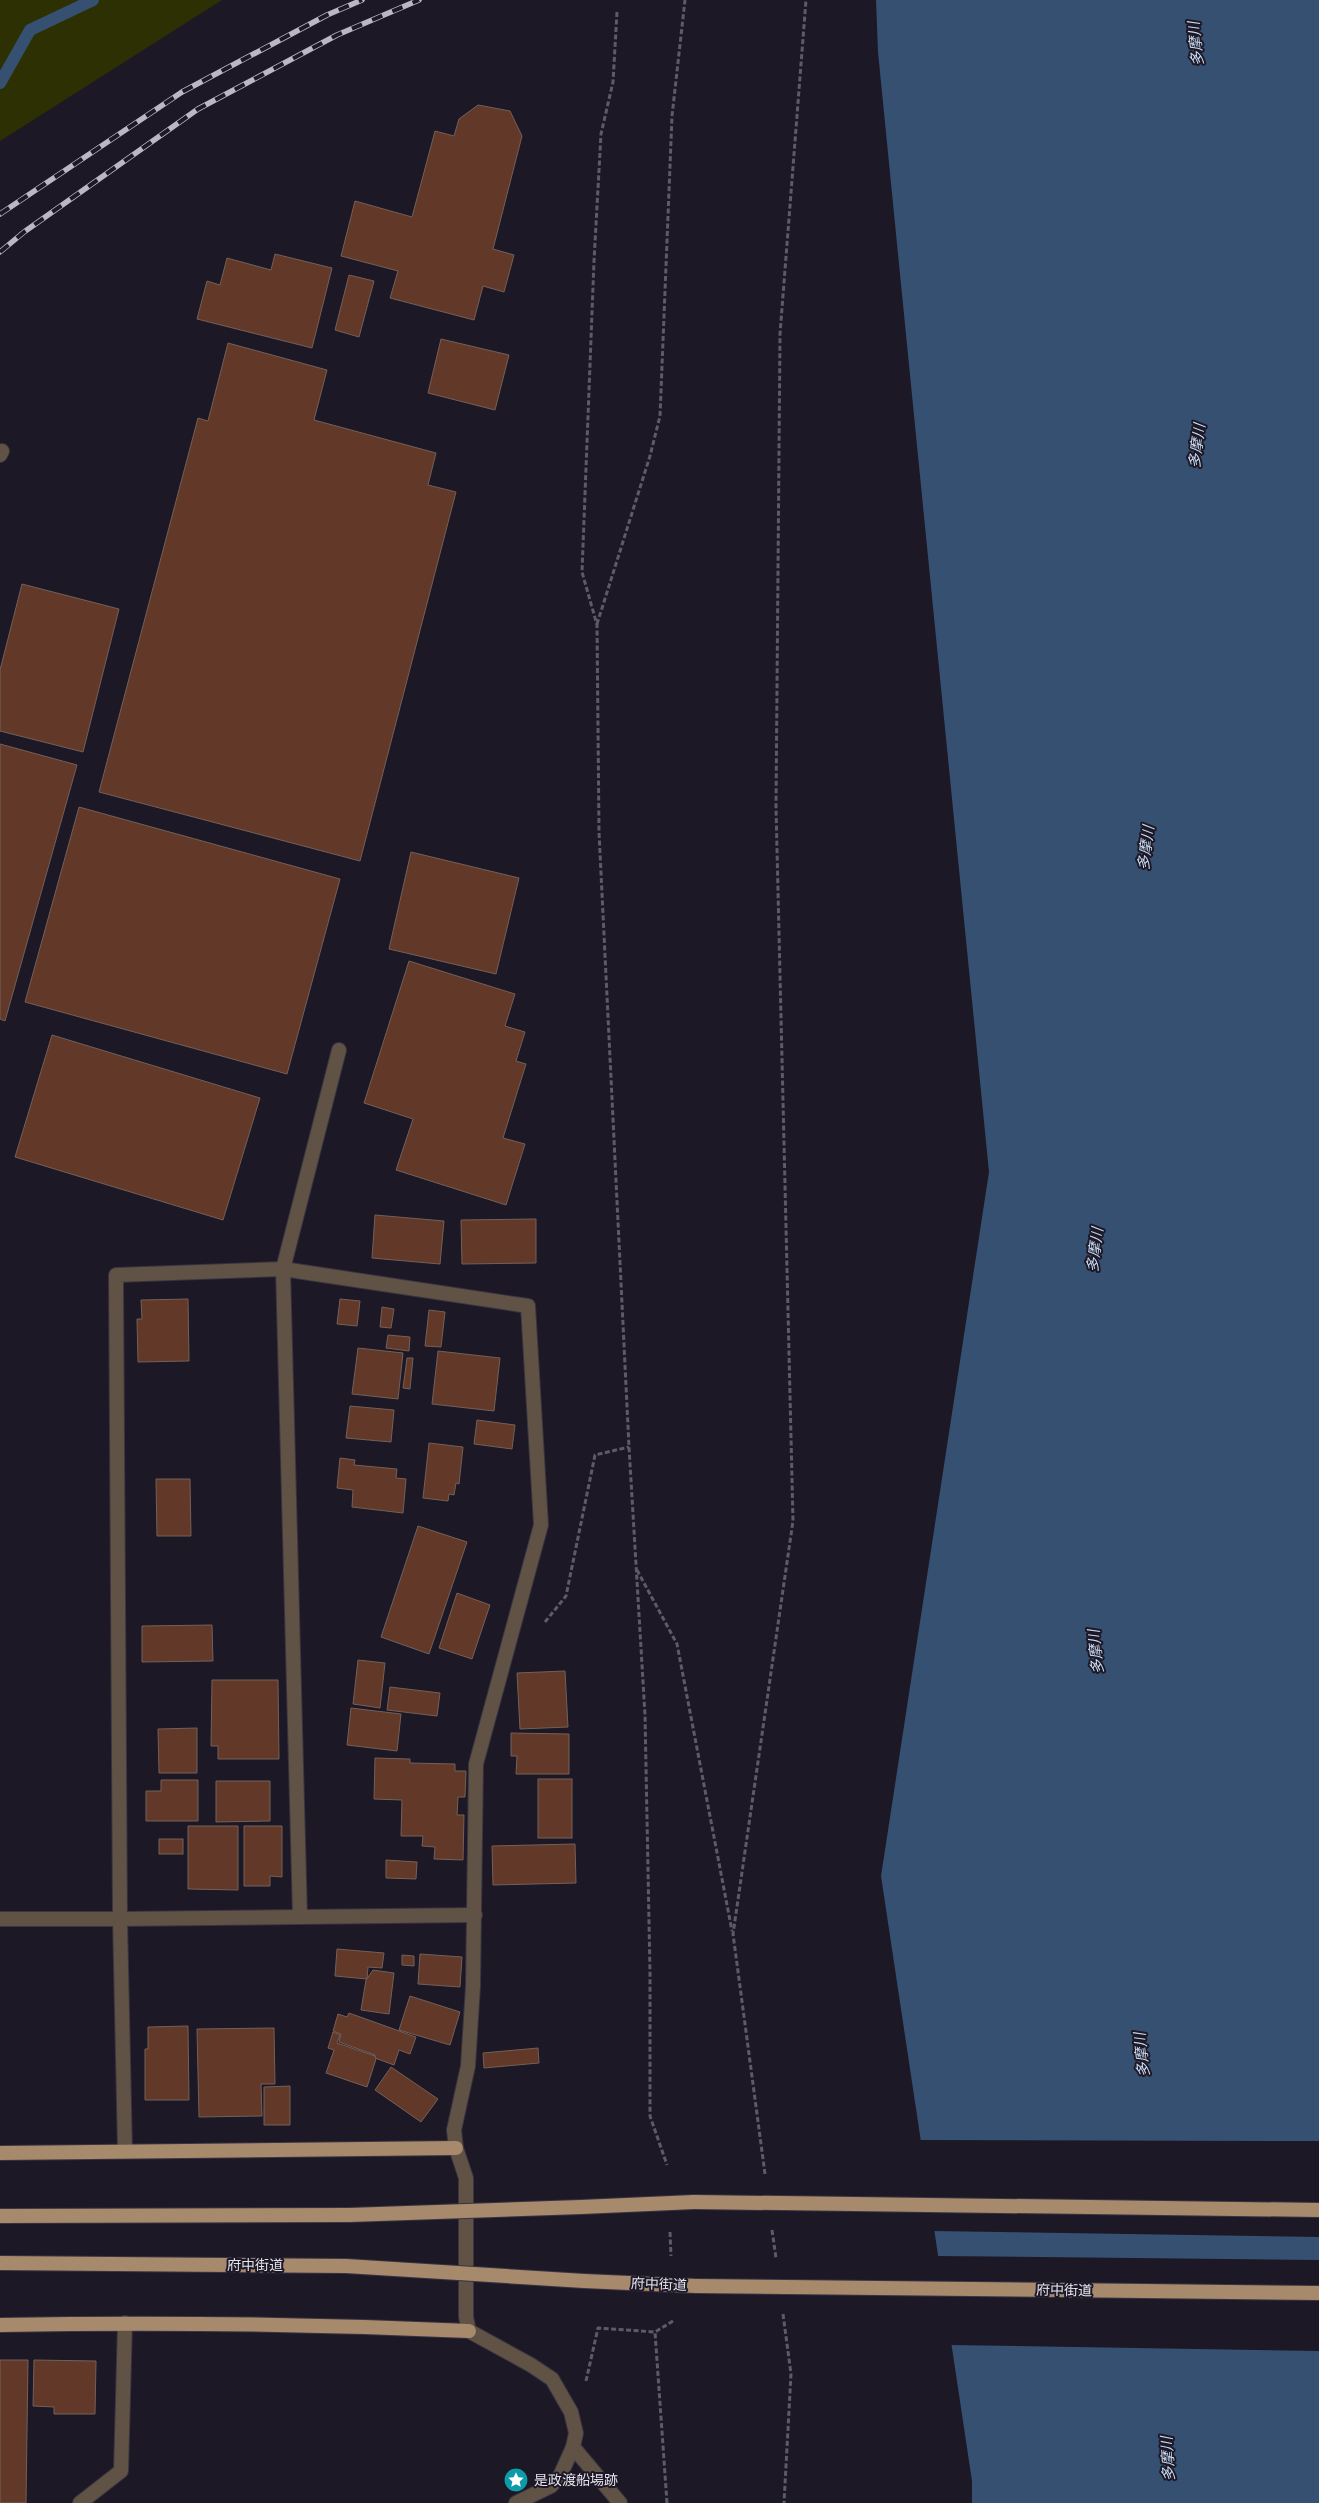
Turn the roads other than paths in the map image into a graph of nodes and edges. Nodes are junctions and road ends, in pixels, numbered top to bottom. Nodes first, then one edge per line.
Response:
1 (339, 1050) dead end
2 (283, 1270) junction
3 (476, 1916) junction
4 (300, 1917) junction
5 (120, 1919) junction
6 (0, 1920) edge
7 (456, 2148) junction
8 (125, 2151) junction
9 (0, 2152) edge
10 (1319, 2210) edge
11 (0, 2216) edge
12 (0, 2263) edge
13 (1319, 2293) edge
14 (125, 2323) junction
15 (0, 2325) edge
16 (469, 2331) junction
17 (573, 2447) junction
18 (80, 2503) edge
19 (516, 2503) edge
20 (620, 2503) edge

1 - 2 street
2 - 3 street
2 - 4 street
2 - 5 street
3 - 4 street
3 - 7 street
4 - 5 street
5 - 6 street
5 - 8 street
7 - 8 main road
7 - 16 street
8 - 9 main road
10 - 11 main road, bridge
12 - 13 main road, 府中街道, bridge
14 - 15 main road
14 - 16 main road
14 - 18 street
16 - 17 street
17 - 19 street
17 - 20 street

